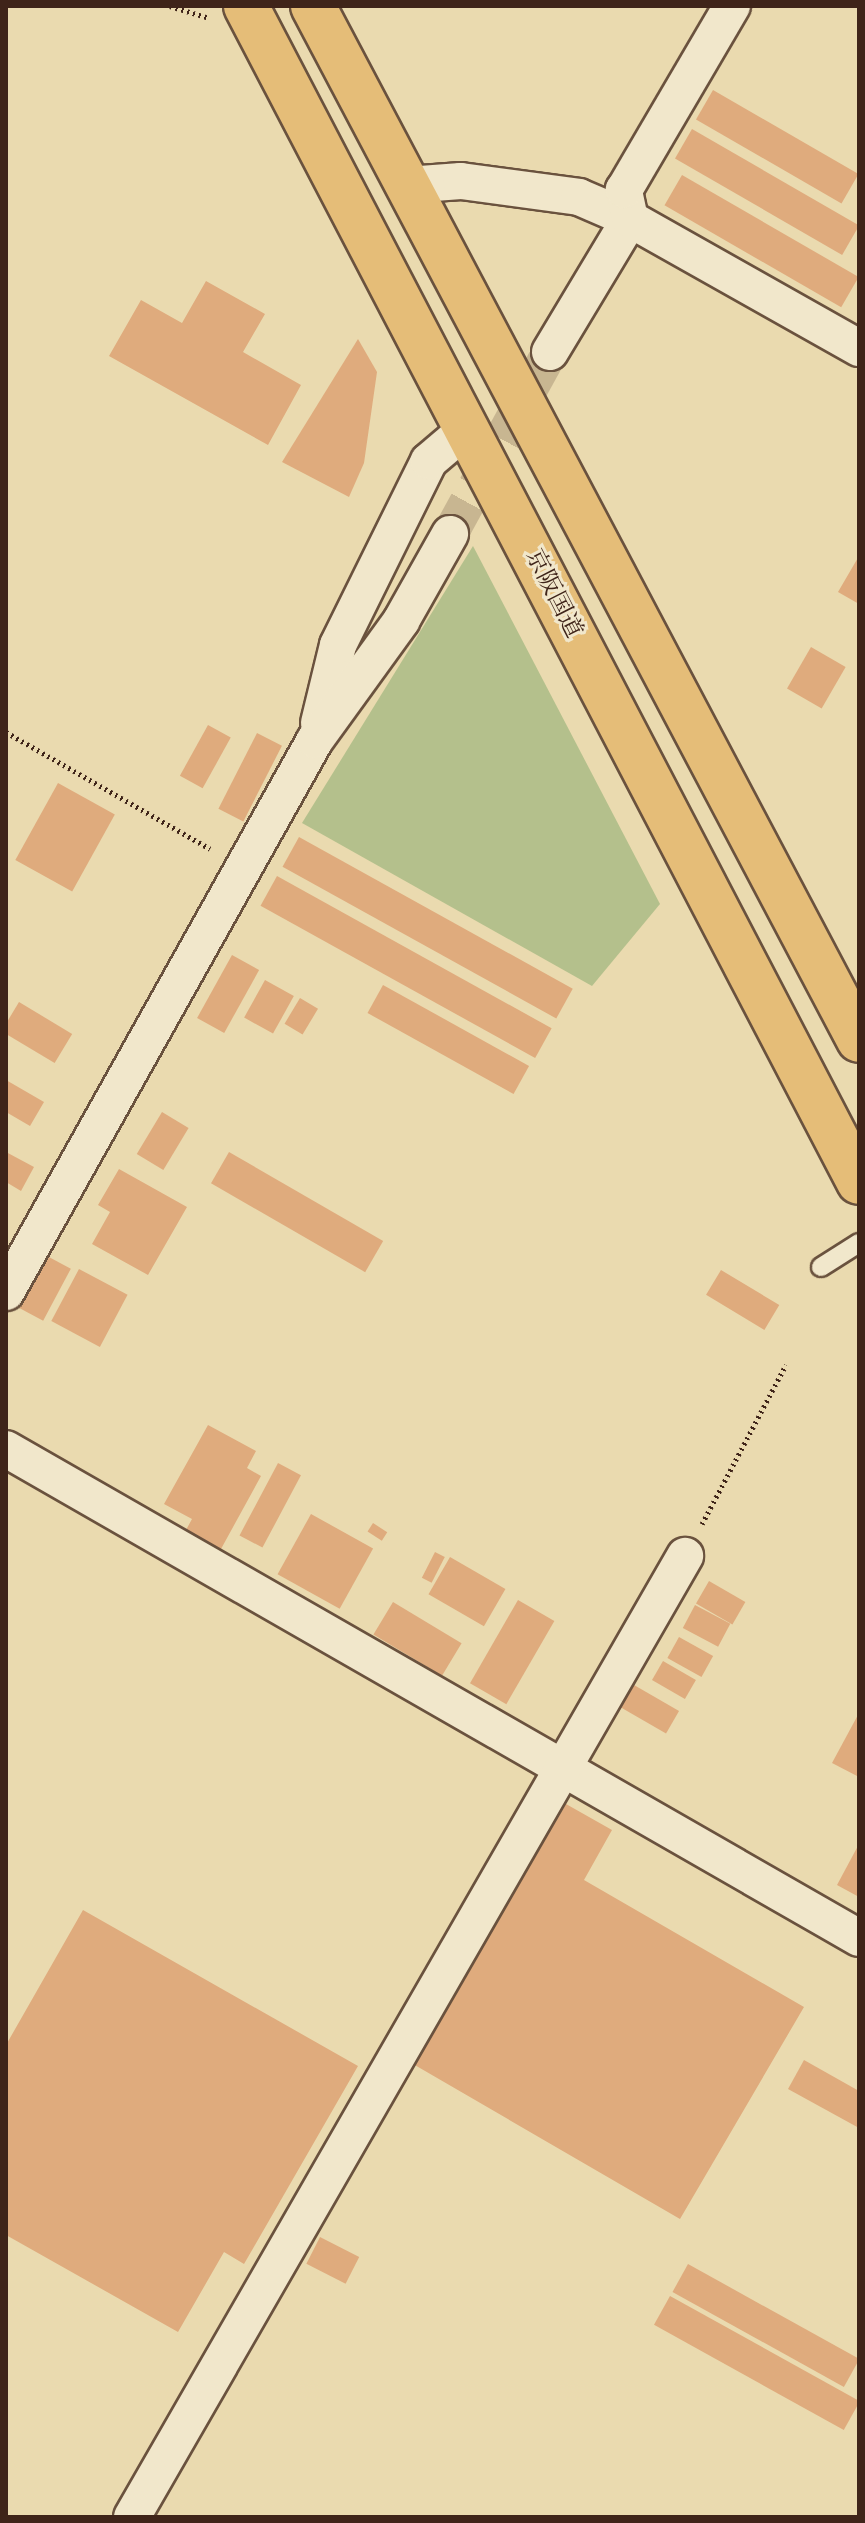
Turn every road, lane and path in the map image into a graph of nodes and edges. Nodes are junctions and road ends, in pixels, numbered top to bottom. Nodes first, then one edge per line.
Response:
1 (246, 6) edge
2 (313, 6) edge
3 (732, 6) edge
4 (407, 185) junction
5 (630, 219) junction
6 (859, 348) edge
7 (550, 352) tunnel mouth
8 (469, 427) junction
9 (450, 534) tunnel mouth
10 (6, 732) edge
11 (315, 740) junction
12 (245, 870) junction
13 (859, 1040) edge
14 (859, 1182) edge
15 (859, 1243) edge
16 (821, 1267) dead end
17 (6, 1292) edge
18 (786, 1365) dead end
19 (6, 1449) edge
20 (685, 1556) joint
21 (563, 1768) junction
22 (859, 1938) edge
23 (132, 2517) edge

1 - 8 highway, 京阪国道
2 - 4 highway
3 - 5 street
4 - 5 street
4 - 13 highway
5 - 6 street
5 - 7 street
8 - 11 street
8 - 14 highway, 京阪国道
9 - 11 street
10 - 12 path
11 - 12 street
12 - 17 street
15 - 16 lane
18 - 20 path
19 - 21 street
20 - 21 street
21 - 22 street
21 - 23 street

